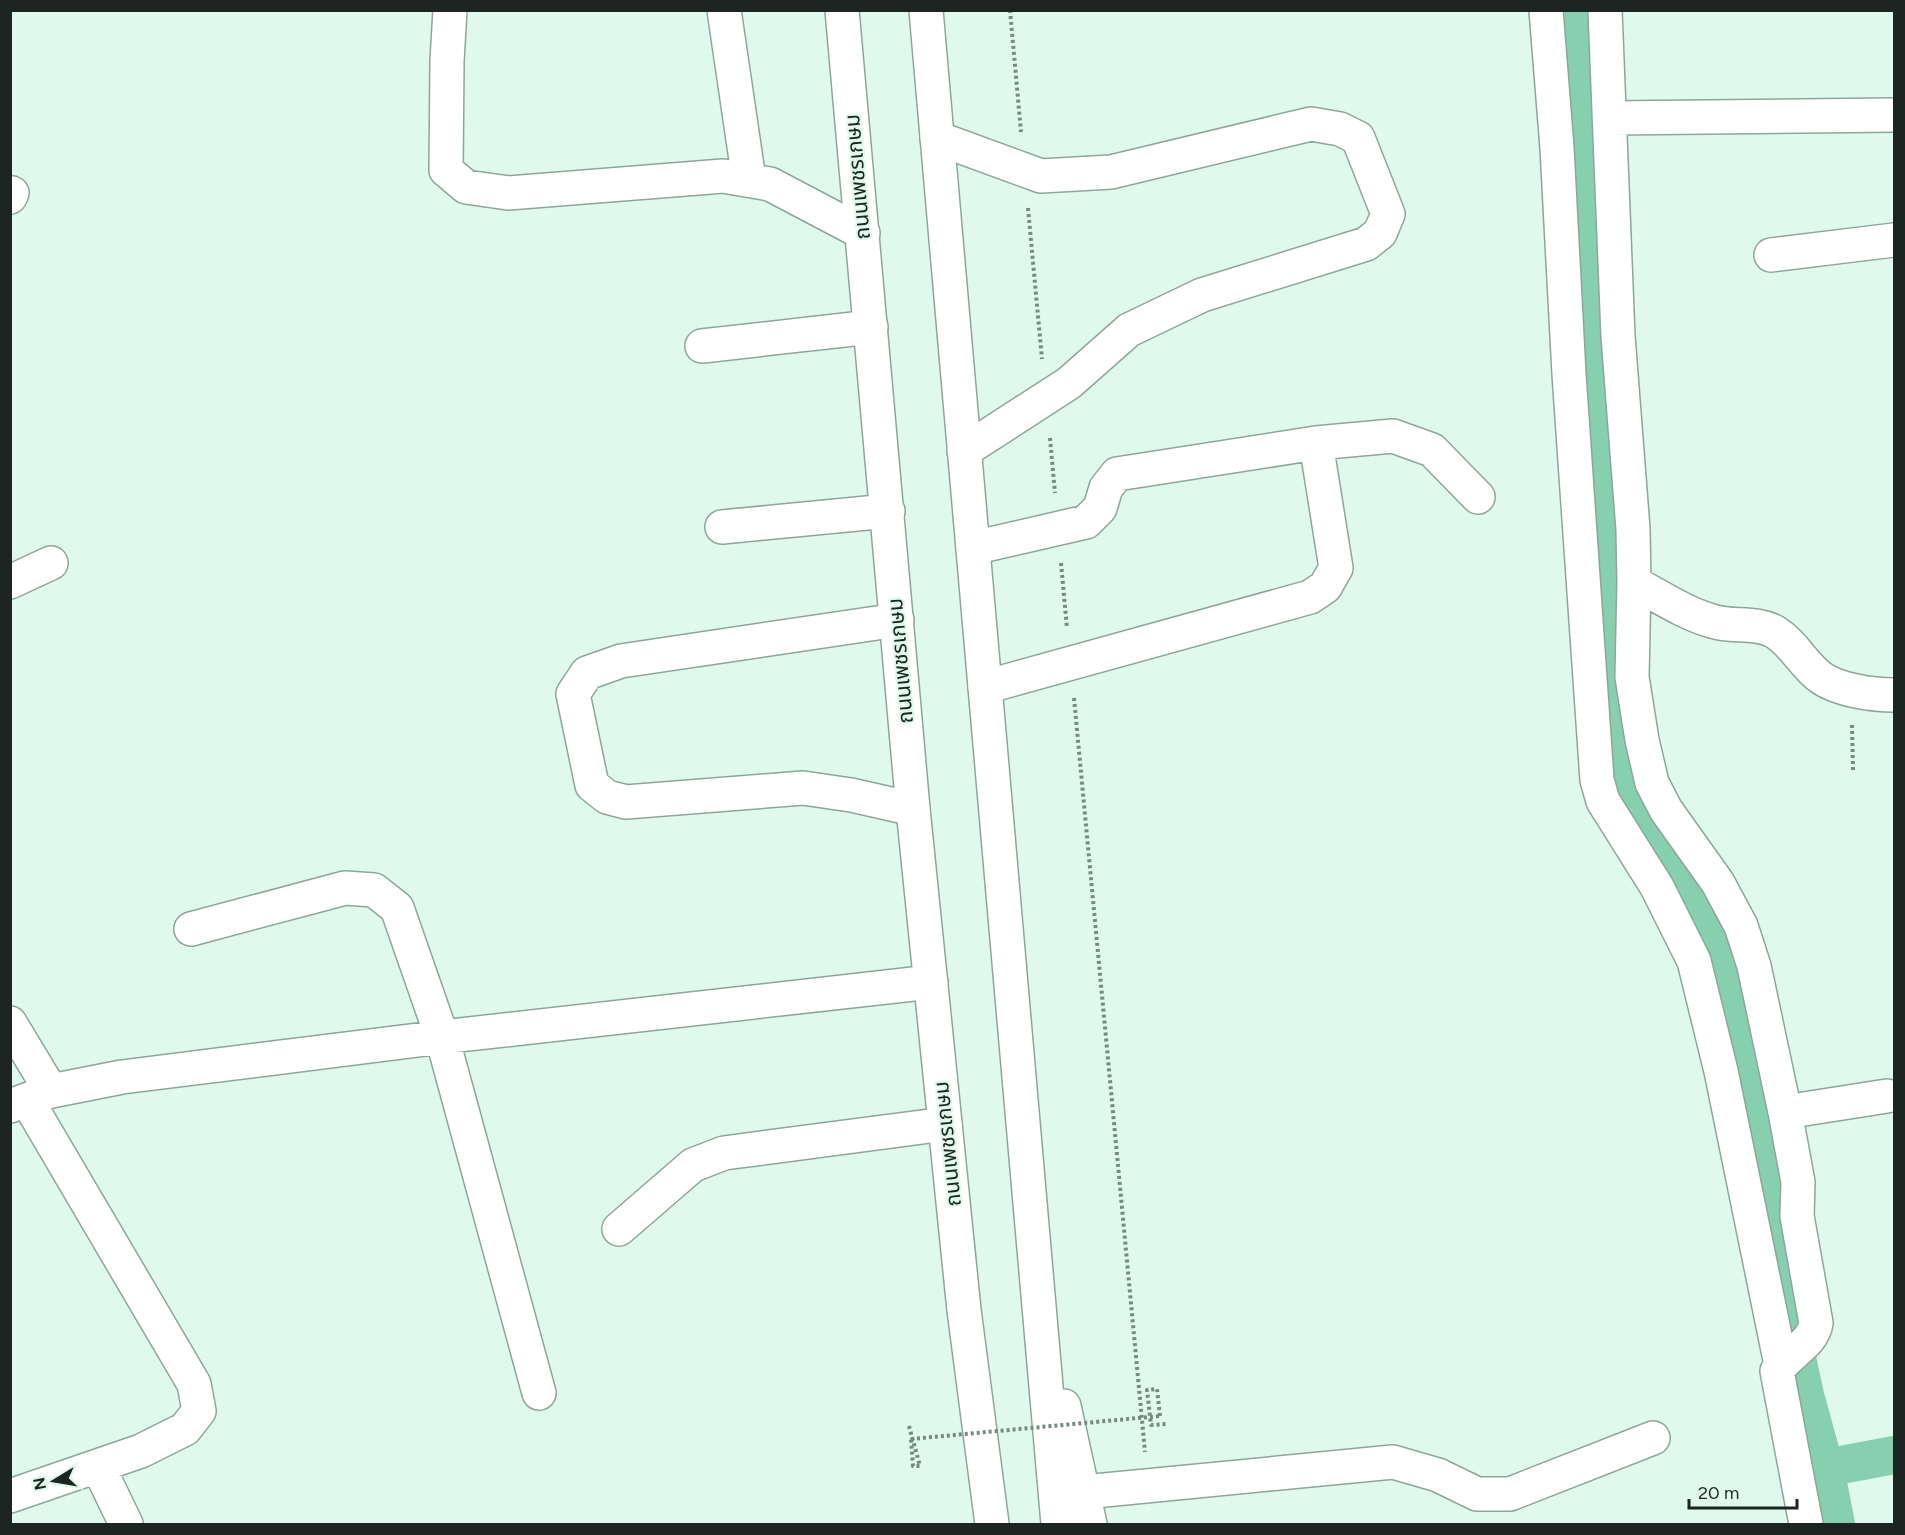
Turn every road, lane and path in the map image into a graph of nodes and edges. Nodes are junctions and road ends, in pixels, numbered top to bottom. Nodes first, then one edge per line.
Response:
1 (450, 10) edge
2 (724, 10) edge
3 (842, 10) edge
4 (926, 10) edge
5 (1010, 10) edge
6 (1546, 10) edge
7 (1605, 10) edge
8 (1894, 115) edge
9 (1610, 118) junction
10 (937, 138) junction
11 (1024, 169) junction
12 (749, 180) junction
13 (862, 233) junction
14 (1894, 240) edge
15 (1771, 255) dead end
16 (871, 327) junction
17 (702, 346) dead end
18 (1046, 398) junction
19 (1317, 443) junction
20 (964, 451) junction
21 (1478, 496) dead end
22 (888, 511) junction
23 (722, 527) dead end
24 (1058, 529) junction
25 (973, 549) junction
26 (51, 563) dead end
27 (10, 582) edge
28 (1634, 583) junction
29 (897, 620) junction
30 (1071, 663) junction
31 (985, 687) junction
32 (1852, 691) junction
33 (1894, 695) edge
34 (1853, 770) dead end
35 (914, 809) junction
36 (191, 929) dead end
37 (931, 982) junction
38 (10, 1023) edge
39 (442, 1037) junction
40 (1887, 1096) dead end
41 (29, 1099) edge
42 (1785, 1112) junction
43 (945, 1124) junction
44 (620, 1229) dead end
45 (1038, 1302) junction
46 (964, 1310) junction
47 (1782, 1363) junction
48 (539, 1393) dead end
49 (1167, 1424) dead end
50 (909, 1426) dead end
51 (1653, 1438) dead end
52 (98, 1466) junction
53 (1148, 1486) junction
54 (1084, 1492) junction
55 (10, 1496) edge
56 (126, 1524) edge
57 (969, 1524) edge
58 (992, 1524) edge
59 (1058, 1524) edge
60 (1090, 1524) edge
61 (1806, 1524) edge

1 - 12 street
2 - 12 street
3 - 13 street, ถนนเพชรเกษม
4 - 10 street
5 - 11 path
6 - 47 street
7 - 9 street
8 - 9 street
9 - 28 street
10 - 11 street
10 - 20 street
11 - 18 path
11 - 18 street
12 - 13 street
13 - 16 street, ถนนเพชรเกษม
14 - 15 street
16 - 17 street
16 - 22 street, ถนนเพชรเกษม
18 - 20 street
18 - 24 path
19 - 21 street
19 - 24 street
19 - 30 street
20 - 25 street
22 - 23 street
22 - 29 street, ถนนเพชรเกษม
24 - 25 street
24 - 30 path
25 - 31 street
26 - 27 street
28 - 32 street
28 - 42 street
29 - 35 street, ถนนเพชรเกษม
29 - 35 street
30 - 31 street
30 - 53 path
31 - 45 street
32 - 33 street
32 - 34 path
35 - 37 street, ถนนเพชรเกษม
36 - 39 street
37 - 39 street
37 - 43 street, ถนนเพชรเกษม
38 - 41 street
39 - 41 street
39 - 48 street
40 - 42 street
41 - 52 street
42 - 47 street
43 - 44 street
43 - 46 street, ถนนเพชรเกษม
45 - 54 street
45 - 59 street
46 - 57 street, ถนนเพชรเกษม
46 - 58 street, ถนนเพชรเกษม
47 - 61 street
49 - 50 path, bridge
51 - 53 street
52 - 55 street
52 - 56 street
53 - 54 street
54 - 60 street

